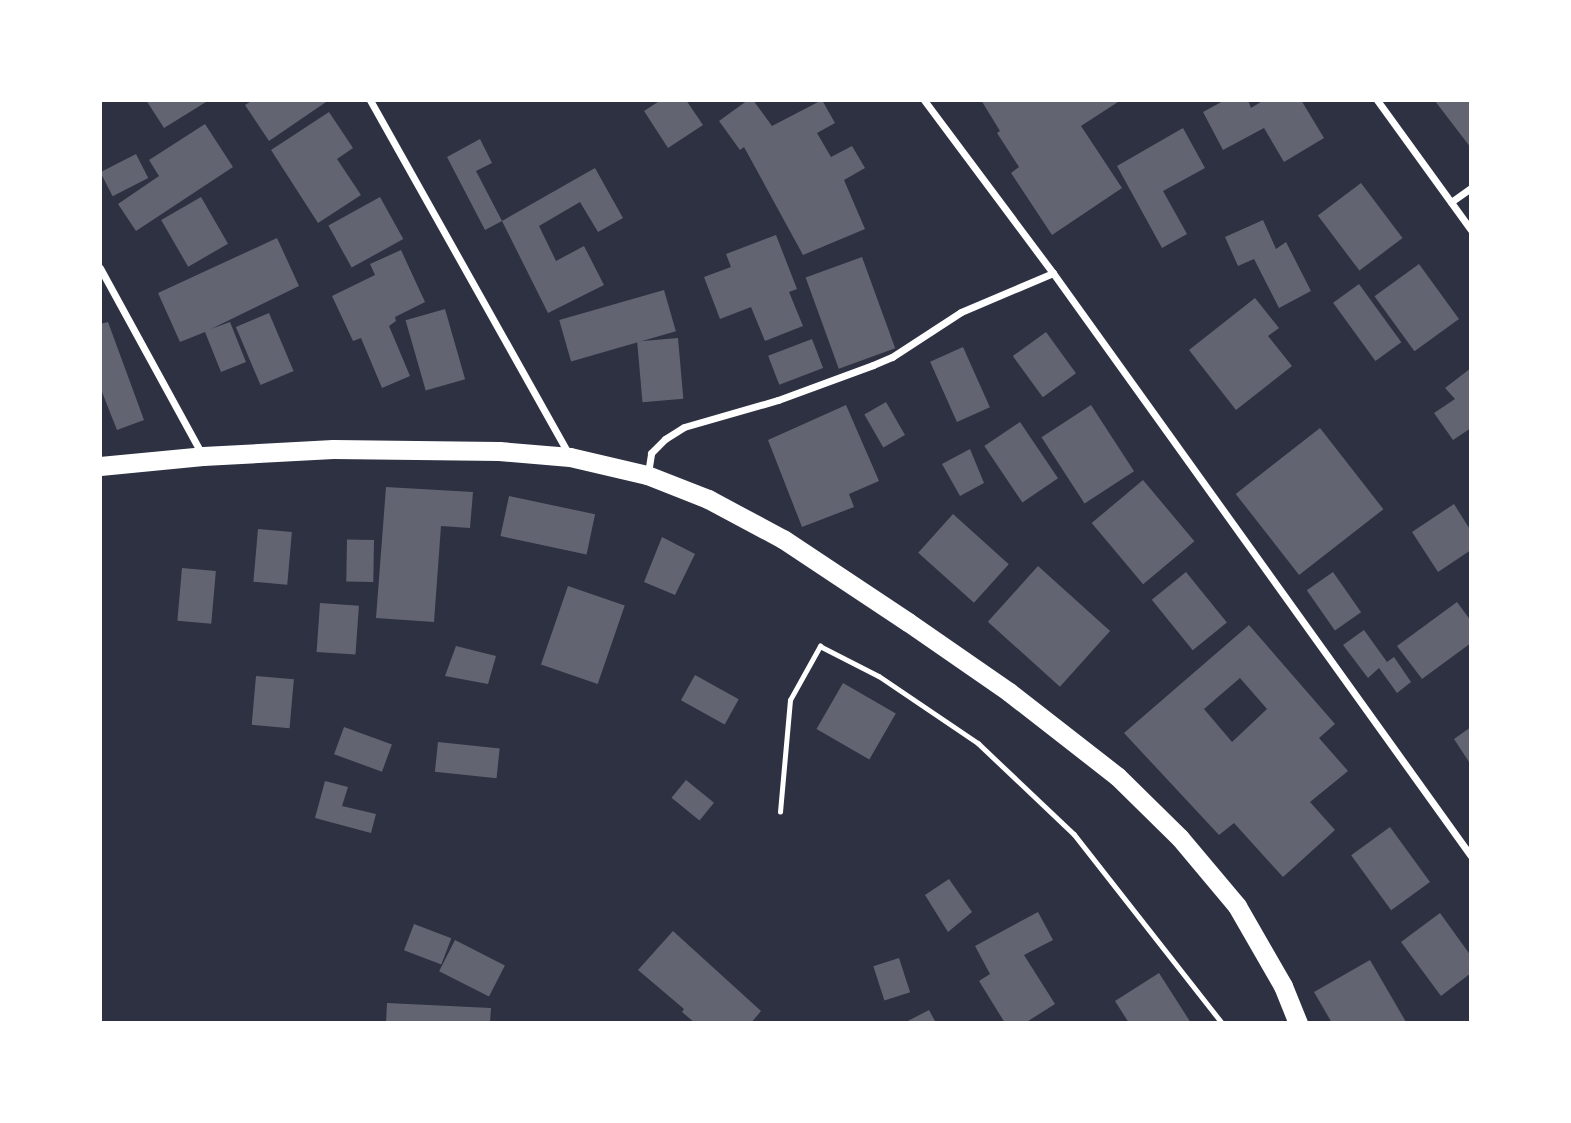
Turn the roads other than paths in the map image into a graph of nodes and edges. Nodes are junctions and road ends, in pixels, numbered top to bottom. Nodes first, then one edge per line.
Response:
1 (370, 100) edge
2 (924, 100) edge
3 (1377, 100) edge
4 (1471, 188) edge
5 (1451, 202) junction
6 (1471, 230) edge
7 (100, 268) edge
8 (1053, 273) junction
9 (202, 456) junction
10 (570, 457) junction
11 (100, 466) edge
12 (647, 475) junction
13 (1471, 856) edge
14 (1298, 1023) edge

1 - 10 street
2 - 8 street
3 - 5 street
4 - 5 street
5 - 6 street
7 - 9 street
8 - 12 street
8 - 13 street
9 - 10 highway
9 - 11 highway
10 - 12 highway
12 - 14 highway

